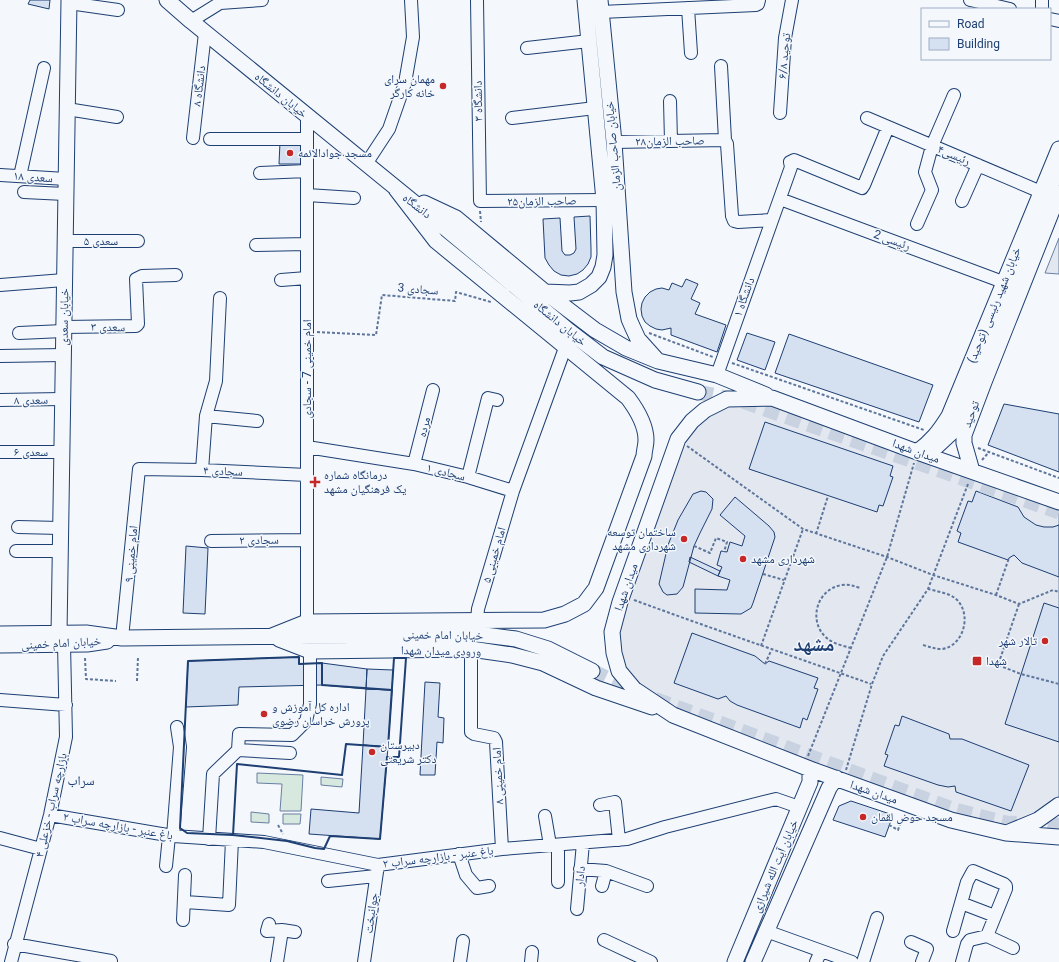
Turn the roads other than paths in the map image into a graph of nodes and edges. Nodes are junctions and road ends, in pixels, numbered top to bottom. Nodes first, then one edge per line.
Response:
1 (167, 0) edge
2 (262, 0) edge
3 (411, 0) edge
4 (477, 0) edge
5 (585, 0) edge
6 (792, 0) edge
7 (970, 0) edge
8 (69, 2) edge
9 (219, 2) edge
10 (759, 2) edge
11 (601, 6) edge
12 (688, 8) junction
13 (1006, 8) edge
14 (118, 10) dead end
15 (191, 21) junction
16 (205, 33) junction
17 (589, 41) junction
18 (527, 48) dead end
19 (691, 53) dead end
20 (721, 66) dead end
21 (44, 68) dead end
22 (954, 95) dead end
23 (670, 101) dead end
24 (595, 108) junction
25 (67, 109) junction
26 (780, 112) dead end
27 (307, 116) junction
28 (116, 117) dead end
29 (512, 118) dead end
30 (867, 118) dead end
31 (888, 127) junction
32 (193, 138) dead end
33 (210, 139) dead end
34 (307, 139) junction
35 (725, 140) junction
36 (671, 141) junction
37 (614, 142) junction
38 (932, 146) junction
39 (1059, 149) edge
40 (366, 164) junction
41 (978, 165) junction
42 (1059, 169) edge
43 (307, 171) junction
44 (260, 173) dead end
45 (0, 175) edge
46 (20, 176) junction
47 (66, 179) junction
48 (396, 189) junction
49 (24, 192) dead end
50 (1041, 192) junction
51 (1059, 193) edge
52 (65, 194) junction
53 (307, 195) junction
54 (354, 198) dead end
55 (780, 199) junction
56 (604, 200) junction
57 (480, 201) joint
58 (962, 201) dead end
59 (772, 220) junction
60 (439, 222) joint
61 (917, 224) dead end
62 (65, 241) junction
63 (138, 241) dead end
64 (307, 244) junction
65 (256, 245) dead end
66 (176, 275) dead end
67 (307, 278) junction
68 (64, 280) junction
69 (281, 280) dead end
70 (1003, 282) junction
71 (0, 285) edge
72 (545, 292) junction
73 (220, 298) dead end
74 (63, 329) junction
75 (19, 333) dead end
76 (566, 348) junction
77 (63, 355) junction
78 (0, 356) edge
79 (658, 361) junction
80 (717, 375) junction
81 (984, 382) joint
82 (433, 390) dead end
83 (698, 392) tunnel mouth
84 (772, 398) junction
85 (62, 399) junction
86 (0, 400) edge
87 (497, 400) dead end
88 (206, 416) junction
89 (257, 421) dead end
90 (307, 446) junction
91 (0, 452) edge
92 (62, 452) junction
93 (917, 452) junction
94 (414, 464) junction
95 (139, 469) joint
96 (202, 470) junction
97 (972, 471) junction
98 (307, 475) junction
99 (468, 477) junction
100 (513, 491) junction
101 (1059, 502) edge
102 (18, 527) dead end
103 (60, 528) junction
104 (307, 540) junction
105 (211, 541) dead end
106 (16, 551) dead end
107 (60, 551) junction
108 (477, 620) junction
109 (309, 629) junction
110 (0, 634) edge
111 (272, 636) junction
112 (122, 638) junction
113 (61, 639) junction
114 (0, 645) edge
115 (471, 650) junction
116 (310, 651) junction
117 (592, 671) tunnel mouth
118 (0, 700) edge
119 (66, 705) junction
120 (673, 715) junction
121 (177, 727) dead end
122 (238, 750) junction
123 (290, 753) dead end
124 (810, 769) junction
125 (839, 779) junction
126 (600, 805) dead end
127 (1059, 805) edge
128 (799, 808) junction
129 (50, 815) junction
130 (545, 816) dead end
131 (1006, 833) junction
132 (171, 836) junction
133 (0, 838) edge
134 (1059, 838) edge
135 (210, 839) junction
136 (232, 840) junction
137 (619, 840) junction
138 (583, 843) junction
139 (554, 845) junction
140 (41, 849) junction
141 (502, 849) junction
142 (459, 854) junction
143 (166, 866) dead end
144 (580, 869) junction
145 (377, 870) junction
146 (606, 871) junction
147 (185, 875) dead end
148 (328, 881) dead end
149 (558, 882) dead end
150 (489, 886) dead end
151 (602, 886) dead end
152 (647, 886) dead end
153 (185, 902) junction
154 (961, 903) junction
155 (576, 909) dead end
156 (995, 916) junction
157 (878, 918) dead end
158 (182, 920) dead end
159 (269, 924) dead end
160 (282, 930) junction
161 (766, 931) junction
162 (954, 931) dead end
163 (295, 932) dead end
164 (987, 936) junction
165 (604, 940) dead end
166 (463, 941) dead end
167 (911, 942) dead end
168 (14, 944) junction
169 (1013, 948) dead end
170 (819, 956) edge
171 (631, 958) edge
172 (111, 961) edge
173 (11, 962) edge
174 (277, 962) edge
175 (364, 962) edge
176 (460, 962) edge
177 (651, 962) edge
178 (734, 962) edge
179 (743, 962) edge
180 (753, 962) edge
181 (852, 962) edge
182 (863, 962) edge
183 (922, 962) edge
184 (962, 962) edge

1 - 15 main road, خیابان دانشگاه
2 - 9 street
3 - 40 street
4 - 57 street, دانشگاه ۳
5 - 17 main road
6 - 26 street, توحید ۶/۸
7 - 13 street
8 - 14 street
8 - 25 main road, خیابان سعدی
9 - 15 street
10 - 12 street
11 - 12 street
11 - 37 main road, خیابان صاحب الزمان
12 - 19 street
15 - 16 main road, خیابان دانشگاه
16 - 27 main road, خیابان دانشگاه
16 - 32 street, دانشگاه ۸
17 - 18 street
17 - 24 main road
20 - 35 street
21 - 46 street
22 - 38 street
23 - 36 street
24 - 29 street
24 - 56 main road
25 - 28 street
25 - 47 main road, خیابان سعدی
27 - 34 street, امام خمینی 7 - سجادی
27 - 40 main road, خیابان دانشگاه
30 - 31 street, رئیسی۴
31 - 38 street, رئیسی۴
31 - 55 street, دانشگاه ۱
33 - 34 street
34 - 43 street, امام خمینی 7 - سجادی
35 - 36 street, صاحب الزمان۲۸
35 - 59 street
36 - 37 street, صاحب الزمان۲۸
37 - 79 main road, خیابان صاحب الزمان
38 - 41 street, رئیسی۴
38 - 61 street
39 - 50 main road, خیابان شهید رئیسی (توحید)
40 - 48 main road, خیابان دانشگاه
41 - 50 street, رئیسی۴
41 - 58 street
42 - 93 street
43 - 44 street
43 - 53 street, امام خمینی 7 - سجادی
45 - 46 street, سعدی ۱۸
46 - 47 street, سعدی ۱۸
47 - 52 main road, خیابان سعدی
48 - 60 main road, دانشگاه
48 - 72 main road
48 - 76 main road
49 - 52 street
50 - 70 main road, خیابان شهید رئیسی (توحید)
51 - 81 main road, خیابان شهید رئیسی (توحید)
52 - 62 main road, خیابان سعدی
53 - 54 street
53 - 64 street, امام خمینی 7 - سجادی
55 - 59 street, دانشگاه ۱
55 - 70 street, رئیسی 2
56 - 57 street, صاحب الزمان۲۵
56 - 72 main road
59 - 80 street, دانشگاه ۱
60 - 83 main road, خیابان دانشگاه
62 - 63 street, سعدی ۵
62 - 68 main road, خیابان سعدی
64 - 65 street
64 - 67 street, امام خمینی 7 - سجادی
66 - 74 street, سعدی ۳
67 - 69 street
67 - 90 street, امام خمینی 7 - سجادی
68 - 71 street
68 - 74 main road, خیابان سعدی
70 - 93 main road, خیابان شهید رئیسی (توحید)
72 - 79 main road
73 - 88 street
74 - 75 street
74 - 77 main road, خیابان سعدی
76 - 100 street, امام خمینی ۵
76 - 108 main road
77 - 78 street
77 - 85 main road, خیابان سعدی
79 - 80 main road
80 - 84 main road
81 - 97 main road, توحید
82 - 94 street, مرده
84 - 93 main road, میدان شهدا
84 - 120 main road, میدان شهدا
85 - 86 street, سعدی ۸
85 - 92 main road, خیابان سعدی
87 - 99 street
88 - 89 street
88 - 96 street
90 - 94 street, سجادی ۱
90 - 98 street, امام خمینی 7 - سجادی
91 - 92 street, سعدی ۶
92 - 103 main road, خیابان سعدی
93 - 97 main road, میدان شهدا
94 - 99 street, سجادی ۱
95 - 96 street, سجادی ۴
95 - 112 street, امام خمینی ۹
96 - 98 street, سجادی ۴
97 - 101 main road, میدان شهدا
98 - 104 street, امام خمینی 7 - سجادی
99 - 100 street, سجادی ۱
100 - 108 street, امام خمینی ۵
102 - 103 street
103 - 107 main road, خیابان سعدی
104 - 105 street, سجادی ۲
104 - 109 street, امام خمینی 7 - سجادی
106 - 107 street
107 - 113 main road, خیابان سعدی
108 - 109 main road
109 - 111 main road, خیابان امام خمینی
109 - 117 main road, خیابان امام خمینی
110 - 113 main road, خیابان امام خمینی
111 - 112 main road, خیابان امام خمینی
111 - 116 main road, ورودی میدان شهدا
112 - 113 main road, خیابان امام خمینی
113 - 114 main road, خیابان امام خمینی
113 - 119 street, بازارچه سراب - خزعلی ۴
115 - 116 main road, ورودی میدان شهدا
115 - 120 main road, ورودی میدان شهدا
115 - 141 street, امام خمینی ۸
116 - 122 street
118 - 119 street
119 - 129 street, بازارچه سراب - خزعلی ۴
120 - 124 main road, میدان شهدا
121 - 132 street
122 - 123 street
122 - 135 street
124 - 125 main road, میدان شهدا
124 - 128 main road, خیابان آیت الله شیرازی
124 - 179 street
125 - 131 main road, میدان شهدا
125 - 161 main road, خیابان آیت الله شیرازی
126 - 137 street
127 - 131 main road
128 - 137 street, باغ عنبر - بازارچه سراب ۲
128 - 178 main road, خیابان آیت الله شیرازی
129 - 132 street, باغ عنبر - بازارچه سراب ۲
129 - 140 street, بازارچه سراب - خزعلی ۴
130 - 139 street
131 - 134 main road, میدان شهدا
132 - 135 street, باغ عنبر - بازارچه سراب ۲
132 - 143 street
133 - 140 street
135 - 136 street, باغ عنبر - بازارچه سراب ۲
136 - 145 street, باغ عنبر - بازارچه سراب ۲
136 - 153 street
137 - 138 street, باغ عنبر - بازارچه سراب ۲
138 - 139 street, باغ عنبر - بازارچه سراب ۲
138 - 144 street, دادار
139 - 141 street, باغ عنبر - بازارچه سراب ۲
139 - 149 street
140 - 168 street, بازارچه سراب - خزعلی ۴
141 - 142 street, باغ عنبر - بازارچه سراب ۲
142 - 145 street, باغ عنبر - بازارچه سراب ۲
142 - 150 street
144 - 146 street
144 - 155 street, دادار
145 - 148 street
145 - 175 street, جوانبخت
146 - 151 street
146 - 152 street
147 - 153 street
153 - 158 street
154 - 156 street
154 - 156 street
154 - 162 street
156 - 164 street
157 - 182 street
159 - 160 street
160 - 163 street
160 - 174 street
161 - 170 street
161 - 180 main road, خیابان آیت الله شیرازی
164 - 169 street
164 - 184 street
165 - 171 street
166 - 176 street
167 - 183 street
168 - 172 street
168 - 173 street, بازارچه سراب - خزعلی ۴
170 - 181 street
171 - 177 street

